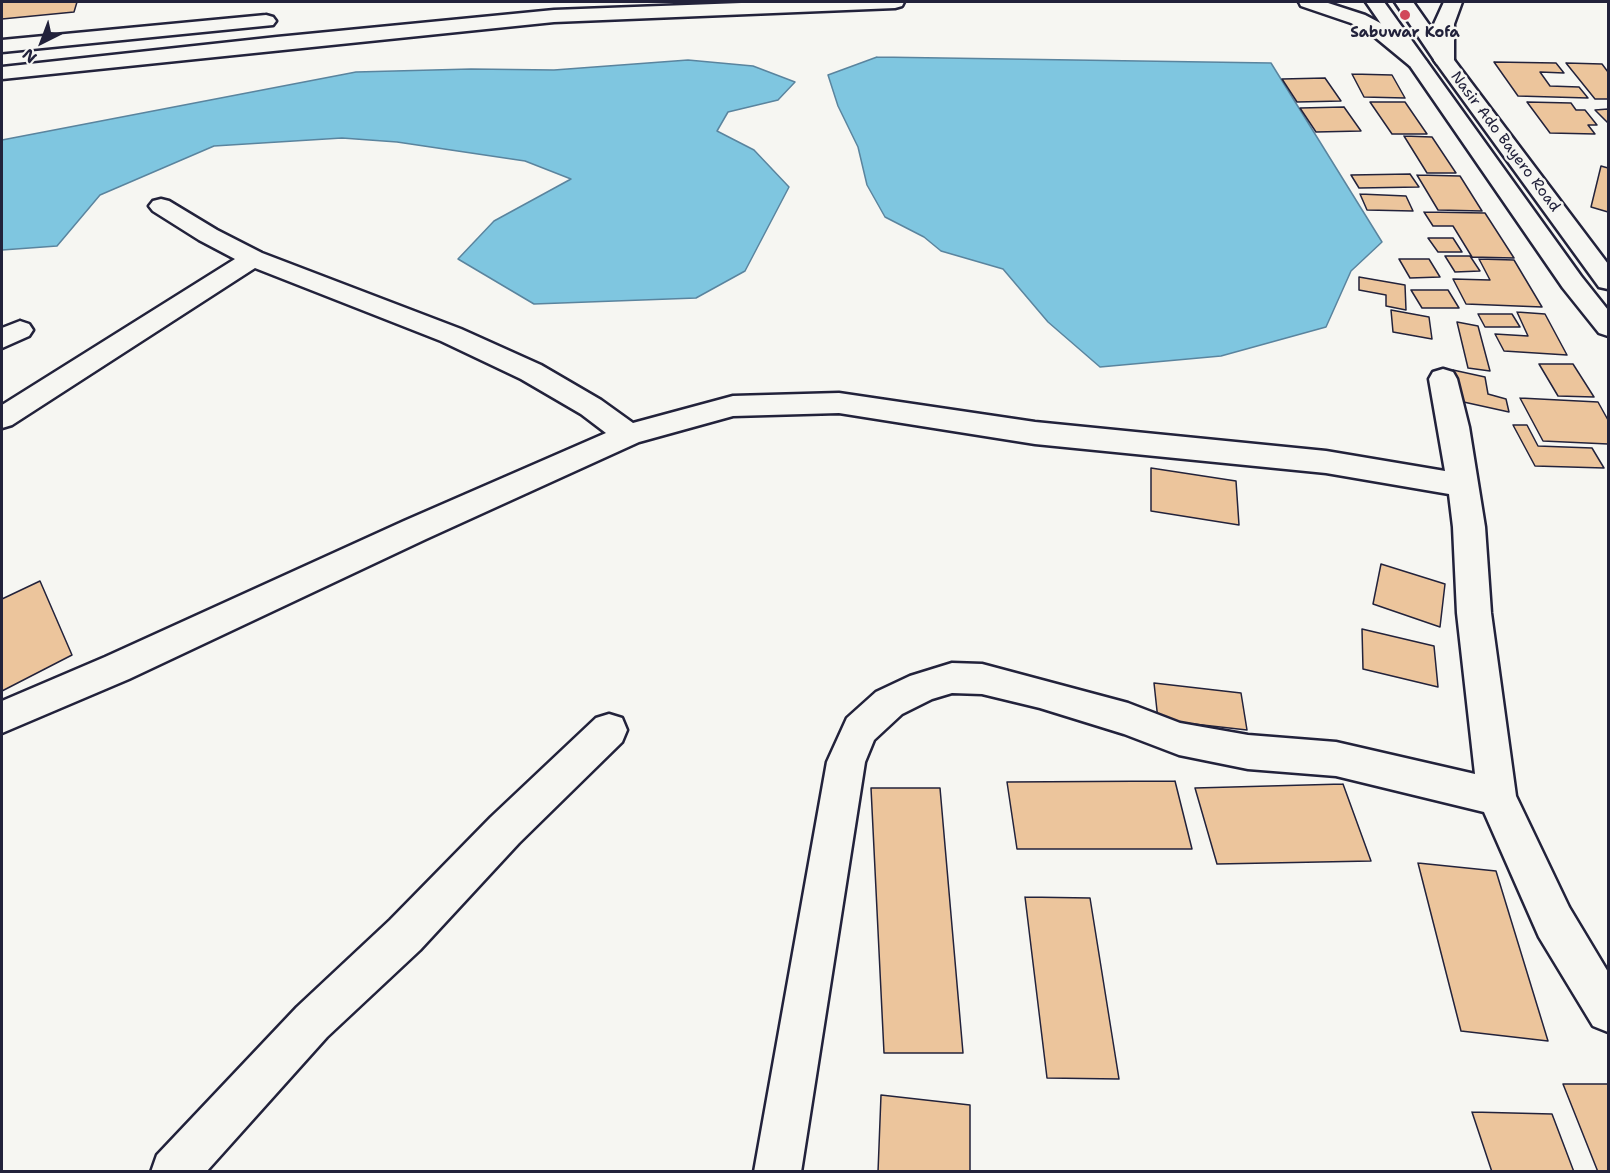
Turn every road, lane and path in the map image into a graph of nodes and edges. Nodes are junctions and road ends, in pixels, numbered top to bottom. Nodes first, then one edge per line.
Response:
1 (895, 2) edge
2 (1308, 2) edge
3 (1375, 2) edge
4 (1404, 2) edge
5 (1453, 2) edge
6 (534, 10) edge
7 (284, 20) dead end
8 (2, 46) edge
9 (1444, 60) junction
10 (1417, 62) junction
11 (2, 73) edge
12 (161, 206) dead end
13 (1576, 238) junction
14 (1608, 248) edge
15 (253, 258) junction
16 (1608, 281) edge
17 (1608, 327) edge
18 (1443, 379) dead end
19 (2, 418) edge
20 (629, 435) junction
21 (1463, 485) junction
22 (2, 717) edge
23 (609, 730) dead end
24 (1497, 797) junction
25 (1608, 1011) edge
26 (174, 1172) edge
27 (777, 1172) edge

1 - 6 street
2 - 10 street
3 - 10 street
4 - 9 street, Nasir Ado Bayero Road
5 - 9 street
6 - 11 street
7 - 8 street
9 - 13 street, Nasir Ado Bayero Road
10 - 17 street
12 - 15 street
13 - 14 street
13 - 16 street, Nasir Ado Bayero Road
15 - 19 street
15 - 20 street
18 - 21 street
20 - 21 street
20 - 22 street
21 - 24 street
23 - 26 street
24 - 25 street
24 - 27 street

